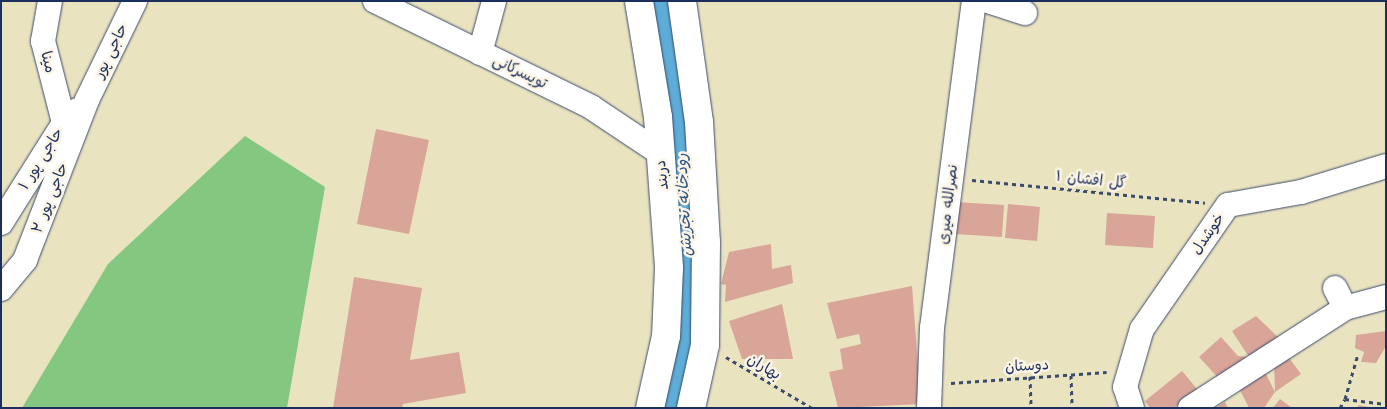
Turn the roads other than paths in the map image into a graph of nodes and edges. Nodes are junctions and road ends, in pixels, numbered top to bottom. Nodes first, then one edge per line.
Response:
1 (50, 1) edge
2 (134, 1) edge
3 (375, 1) edge
4 (494, 1) edge
5 (639, 1) edge
6 (682, 1) edge
7 (974, 1) edge
8 (988, 1) edge
9 (1025, 13) dead end
10 (480, 53) junction
11 (87, 100) junction
12 (64, 123) junction
13 (660, 153) junction
14 (1386, 166) edge
15 (1, 223) edge
16 (668, 242) junction
17 (706, 242) junction
18 (1, 290) edge
19 (668, 296) junction
20 (1386, 297) edge
21 (706, 298) junction
22 (929, 396) edge
23 (650, 408) edge
24 (691, 408) edge
25 (1132, 408) edge
26 (1190, 408) edge

1 - 12 street, مینا
2 - 11 street, حاجی پور
3 - 10 street, تویسرکانی
4 - 10 street
5 - 13 main road, دربند
6 - 17 main road
7 - 22 street, نصرالله میری
8 - 9 street
10 - 13 street, تویسرکانی
11 - 12 street, حاجی پور ۱
11 - 18 street, حاجی پور ۲
12 - 15 street, حاجی پور ۱
13 - 16 main road, دربند
14 - 25 street, خوشدل
16 - 17 main road
16 - 19 main road, دربند
17 - 21 main road
19 - 21 main road
19 - 23 main road, دربند
20 - 26 street
21 - 24 main road

